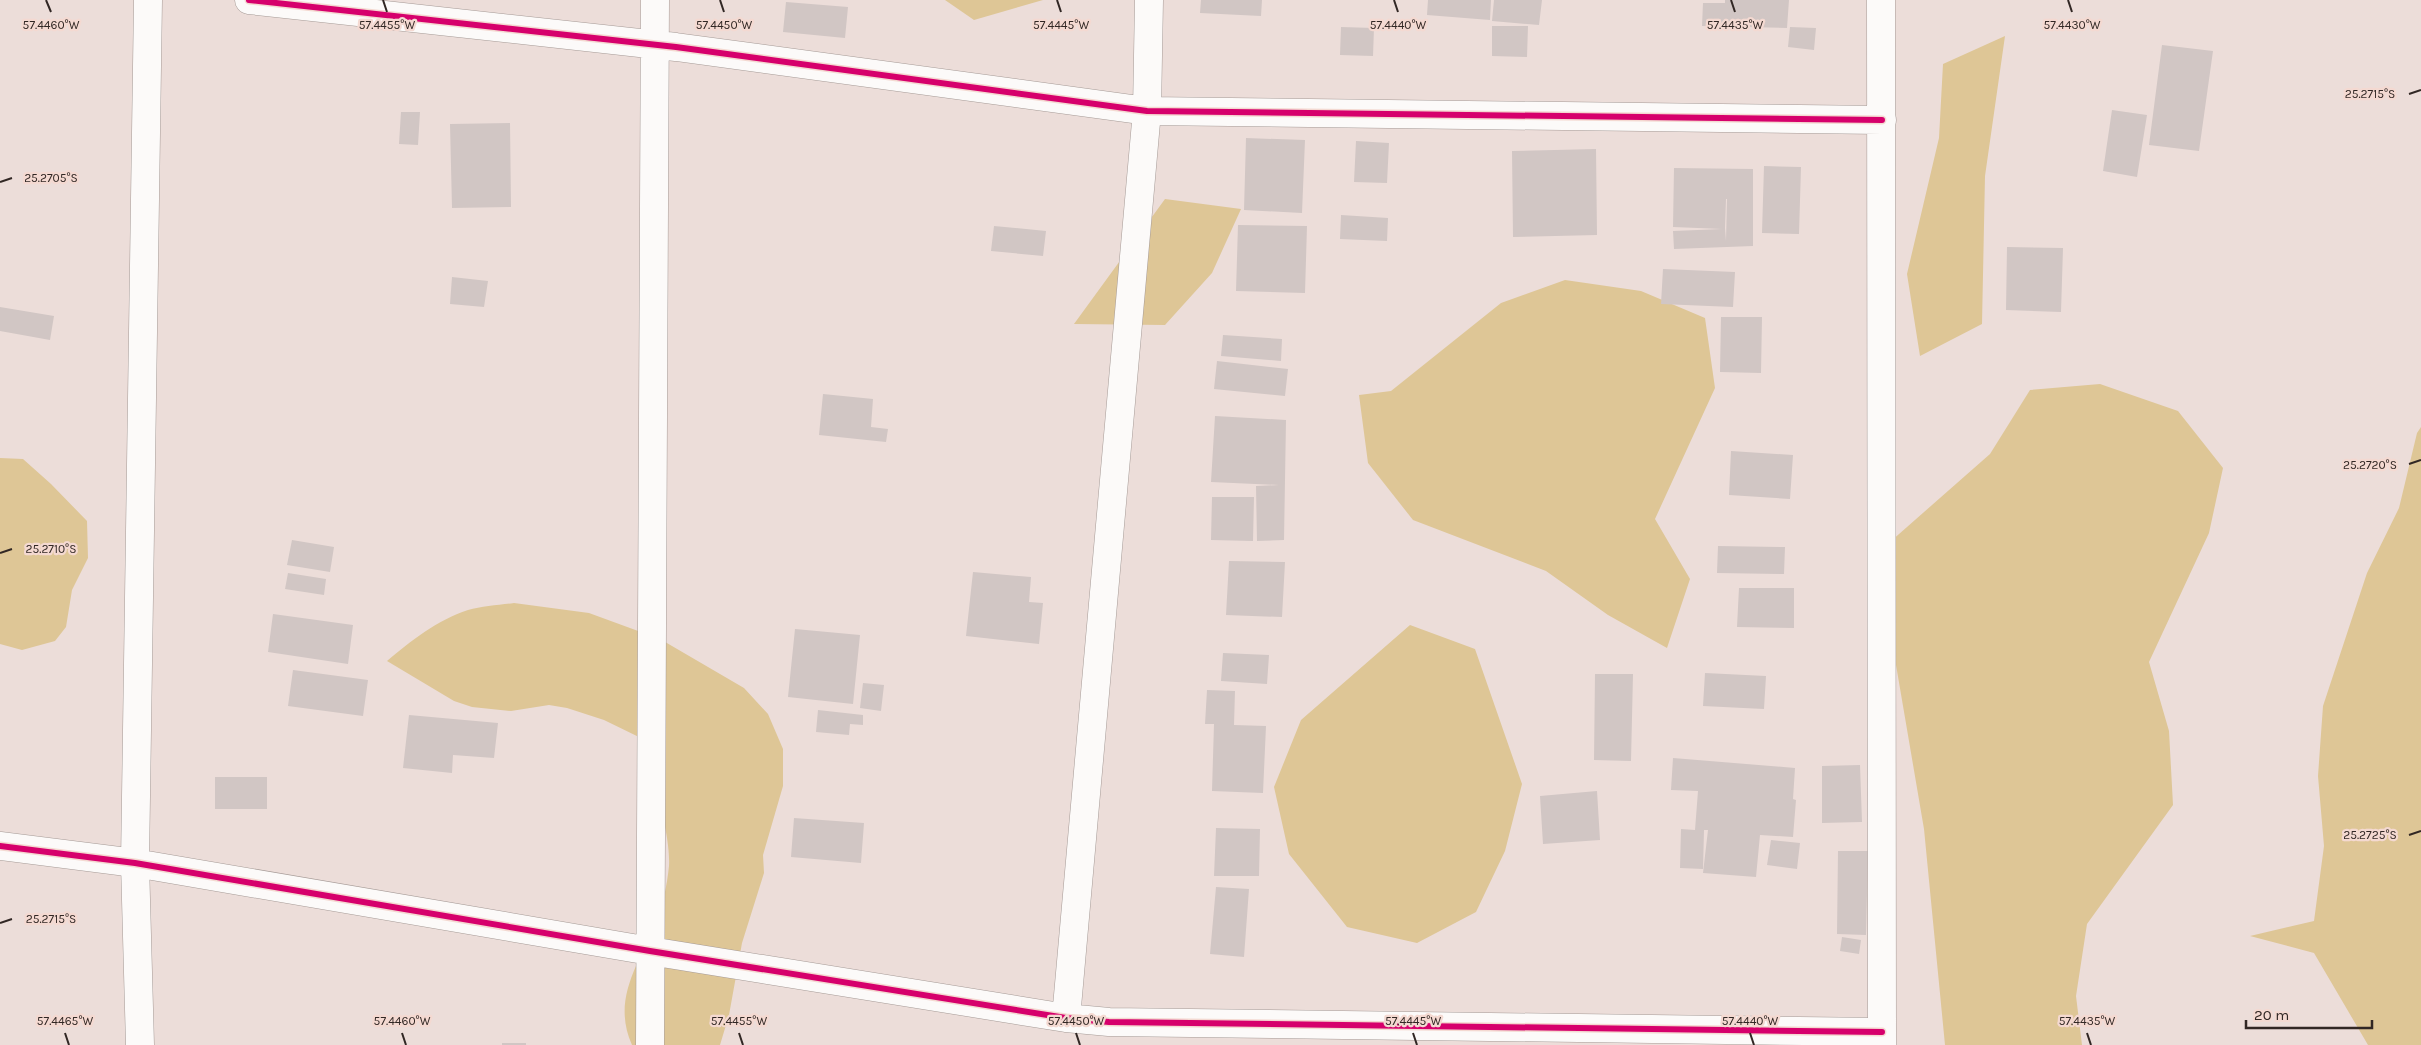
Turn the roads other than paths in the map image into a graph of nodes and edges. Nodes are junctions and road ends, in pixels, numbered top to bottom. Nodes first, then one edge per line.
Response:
1 (148, 0) edge
2 (250, 0) edge
3 (655, 0) edge
4 (1149, 0) edge
5 (1881, 0) edge
6 (654, 45) junction
7 (1147, 111) junction
8 (1882, 120) junction
9 (0, 846) edge
10 (135, 862) junction
11 (650, 951) junction
12 (1066, 1018) junction
13 (1109, 1034) edge
14 (1882, 1038) edge
15 (140, 1045) edge
16 (650, 1045) edge

1 - 10 street
2 - 6 street
3 - 6 street
4 - 7 street
5 - 8 street
6 - 7 street
6 - 11 street
7 - 8 street
7 - 12 street
8 - 14 street
9 - 10 street
10 - 11 street
10 - 15 street
11 - 12 street
11 - 16 street
12 - 13 street
13 - 14 street

